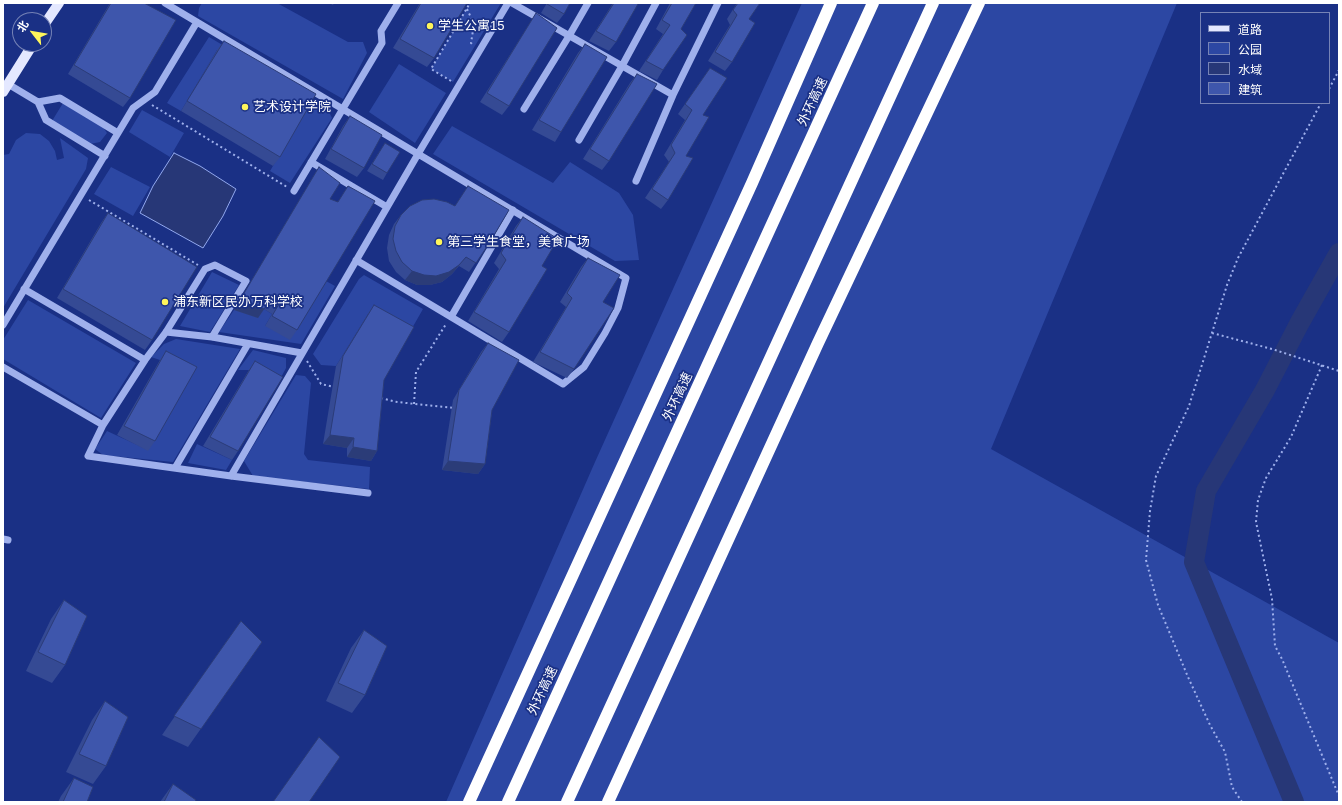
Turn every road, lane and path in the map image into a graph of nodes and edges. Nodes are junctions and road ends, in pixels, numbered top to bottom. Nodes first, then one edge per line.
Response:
1 (59, 3) edge
2 (165, 3) edge
3 (398, 3) edge
4 (470, 3) edge
5 (508, 3) edge
6 (512, 3) edge
7 (588, 3) edge
8 (656, 3) edge
9 (718, 3) edge
10 (831, 3) edge
11 (874, 3) edge
12 (933, 3) edge
13 (979, 3) edge
14 (467, 9) junction
15 (52, 14) edge
16 (197, 22) junction
17 (570, 36) junction
18 (480, 49) junction
19 (27, 52) edge
20 (622, 66) junction
21 (1339, 70) edge
22 (459, 85) junction
23 (1330, 87) edge
24 (5, 88) edge
25 (673, 95) junction
26 (144, 100) junction
27 (38, 102) junction
28 (1320, 104) edge
29 (343, 109) junction
30 (524, 109) dead end
31 (118, 133) junction
32 (579, 140) dead end
33 (418, 154) junction
34 (105, 156) junction
35 (311, 162) junction
36 (636, 182) dead end
37 (294, 191) joint
38 (81, 196) junction
39 (387, 207) junction
40 (513, 210) junction
41 (356, 260) junction
42 (204, 269) junction
43 (24, 290) junction
44 (451, 316) junction
45 (3, 325) edge
46 (166, 332) junction
47 (1212, 333) junction
48 (212, 337) junction
49 (248, 344) junction
50 (302, 354) junction
51 (145, 360) junction
52 (1322, 365) junction
53 (3, 368) edge
54 (1339, 371) edge
55 (336, 387) edge
56 (374, 397) edge
57 (414, 404) junction
58 (461, 409) edge
59 (103, 425) junction
60 (175, 468) junction
61 (231, 476) junction
62 (368, 493) dead end
63 (1339, 796) edge
64 (469, 802) edge
65 (508, 802) edge
66 (567, 802) edge
67 (608, 802) edge
68 (1242, 802) edge

1 - 15 main road
2 - 16 lane
3 - 29 lane
4 - 14 path
5 - 18 lane
6 - 17 lane
7 - 17 lane
8 - 20 lane
9 - 25 lane
10 - 64 highway
11 - 65 highway, 外环高速
12 - 66 highway
13 - 67 highway
14 - 18 path
14 - 22 path
16 - 26 lane
16 - 29 lane
17 - 20 lane
17 - 30 lane
18 - 22 lane
19 - 24 main road
20 - 25 lane
20 - 32 lane
21 - 23 path
22 - 33 lane
24 - 27 lane
25 - 36 lane
26 - 31 lane
26 - 37 path
27 - 31 lane
27 - 34 lane
28 - 47 path
29 - 33 lane
29 - 35 lane
31 - 34 lane
33 - 39 lane
33 - 40 lane
34 - 38 lane
35 - 37 lane
35 - 39 lane
38 - 42 path
38 - 43 lane
39 - 41 lane
40 - 44 lane
40 - 44 lane
41 - 44 lane
41 - 50 lane
42 - 46 lane
42 - 48 lane
43 - 45 lane
43 - 51 lane
44 - 57 path
46 - 48 lane
46 - 51 lane
47 - 52 path
47 - 68 path
48 - 49 lane
49 - 50 lane
49 - 60 lane
50 - 55 path
50 - 61 lane
51 - 59 lane
52 - 54 path
52 - 63 path
53 - 59 lane
56 - 57 path
57 - 58 path
59 - 60 lane
60 - 61 lane
61 - 62 lane

